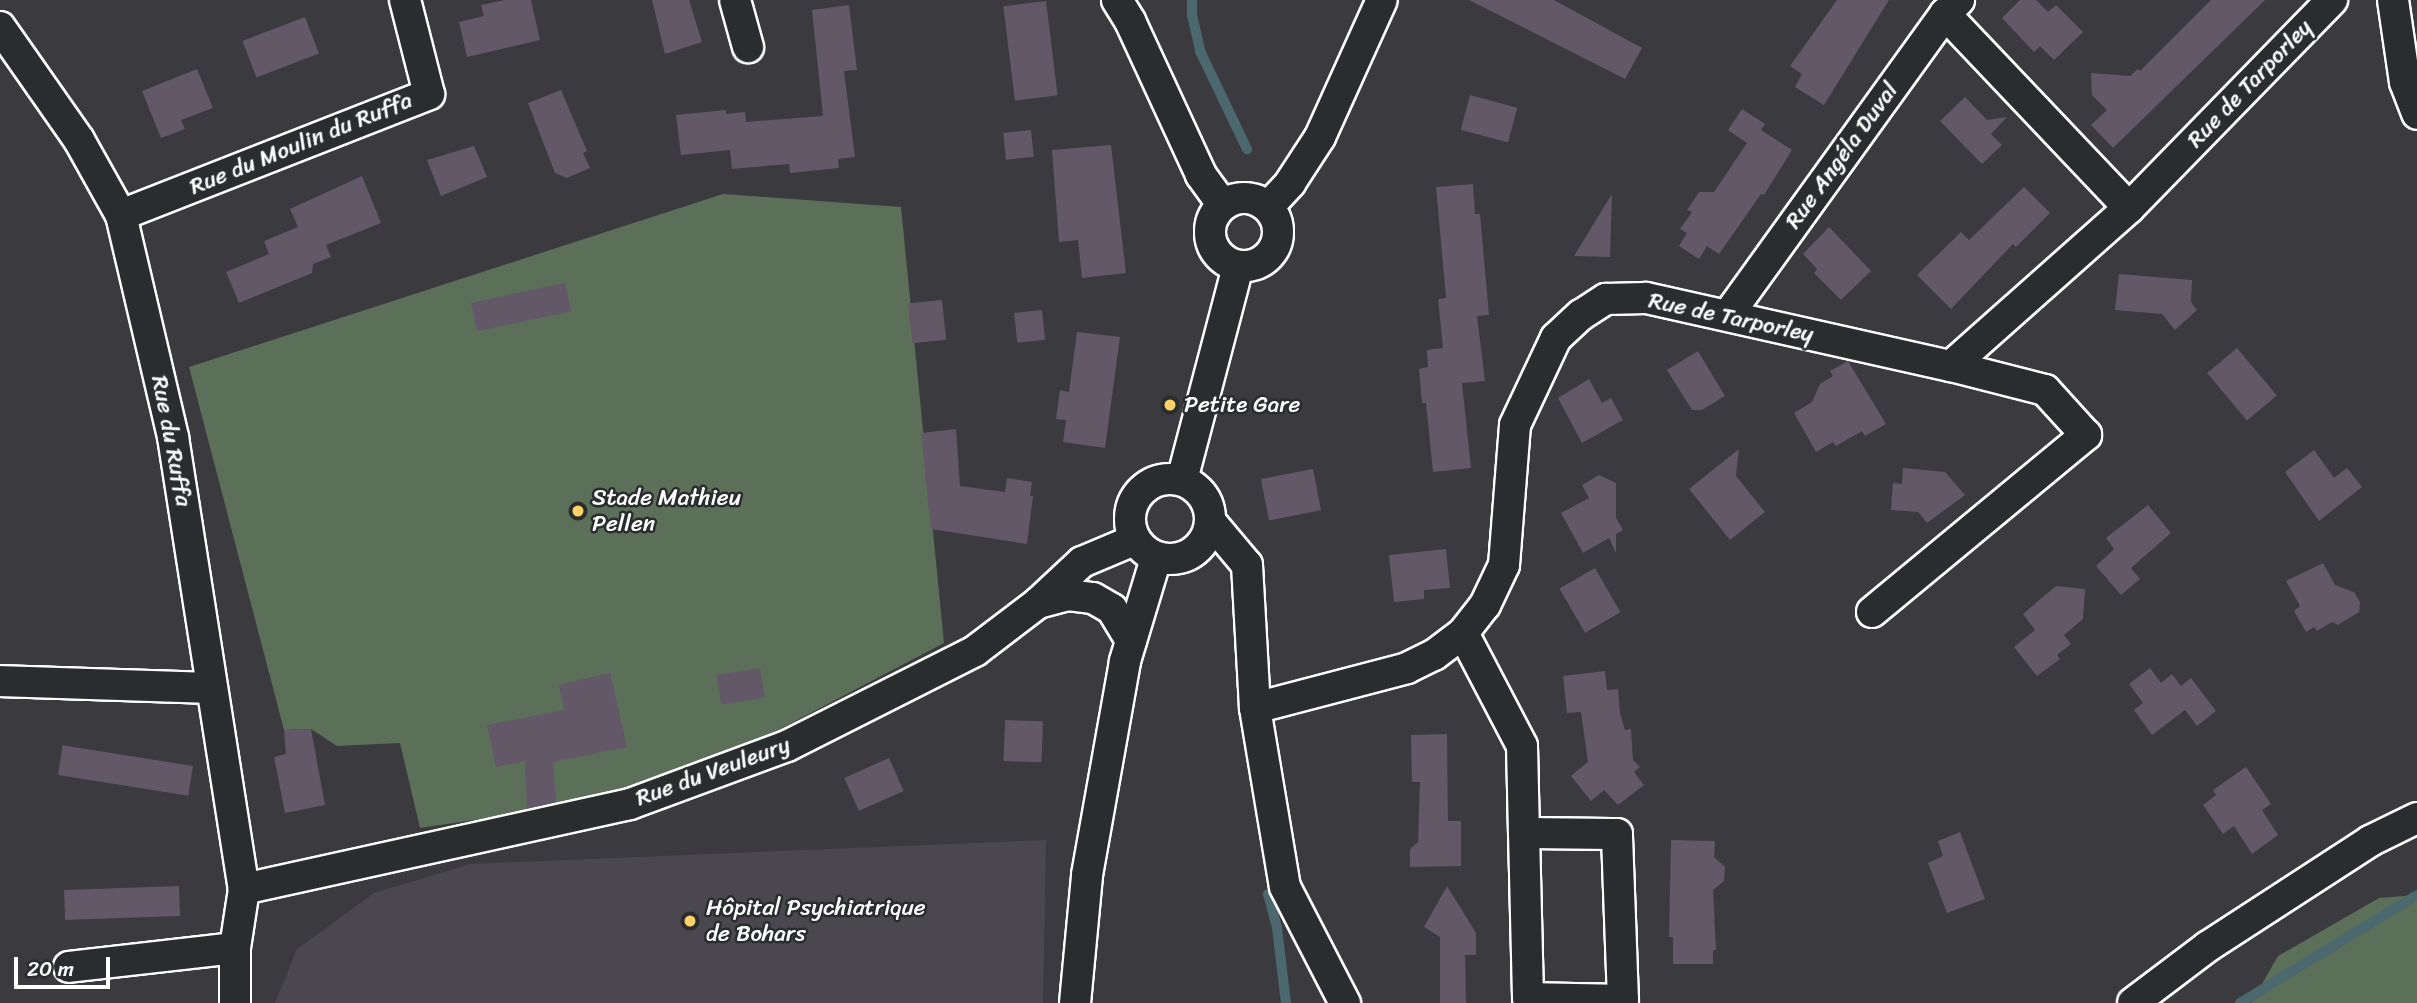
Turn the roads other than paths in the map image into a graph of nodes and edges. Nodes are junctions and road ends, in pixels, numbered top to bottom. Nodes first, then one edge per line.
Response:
1 (405, 0) edge
2 (735, 0) edge
3 (1117, 0) edge
4 (1382, 0) edge
5 (2332, 0) edge
6 (2393, 0) edge
7 (1952, 7) edge
8 (0, 27) edge
9 (2417, 43) edge
10 (748, 47) dead end
11 (2411, 83) edge
12 (2417, 114) edge
13 (1223, 205) junction
14 (1268, 207) junction
15 (2129, 208) junction
16 (121, 215) junction
17 (1238, 266) junction
18 (1728, 315) junction
19 (1951, 366) junction
20 (1182, 480) junction
21 (1211, 522) junction
22 (1145, 549) junction
23 (1038, 603) junction
24 (1872, 612) dead end
25 (1463, 633) junction
26 (1131, 641) junction
27 (0, 681) edge
28 (212, 688) junction
29 (1255, 708) junction
30 (2417, 818) edge
31 (1524, 833) junction
32 (244, 890) junction
33 (235, 948) junction
34 (69, 967) dead end
35 (235, 1003) edge
36 (1075, 1003) edge
37 (1345, 1003) edge
38 (2133, 1003) edge

1 - 16 street, Rue du Moulin du Ruffa
2 - 10 street
3 - 13 street
4 - 14 street
5 - 15 street, Rue de Tarporley
6 - 11 street
7 - 15 street
7 - 18 street, Rue Angéla Duval
8 - 16 street, Rue du Ruffa
9 - 11 street
11 - 12 street
13 - 14 street
13 - 17 street
14 - 17 street
15 - 19 street, Rue de Tarporley
16 - 28 street, Rue du Ruffa
17 - 20 street
18 - 19 street, Rue de Tarporley
18 - 25 street, Rue de Tarporley
19 - 24 street, Rue de Tarporley
20 - 21 street
20 - 22 street
21 - 22 street
21 - 29 street
22 - 23 street, Rue du Veuleury
22 - 26 street
23 - 26 street
23 - 32 street, Rue du Veuleury
25 - 29 street, Rue de Tarporley
25 - 31 street
26 - 36 street
27 - 28 street
28 - 32 street, Rue du Ruffa
29 - 37 street
30 - 38 street
31 - 31 street
32 - 33 street, Rue du Ruffa
33 - 34 street
33 - 35 street, Rue du Ruffa

